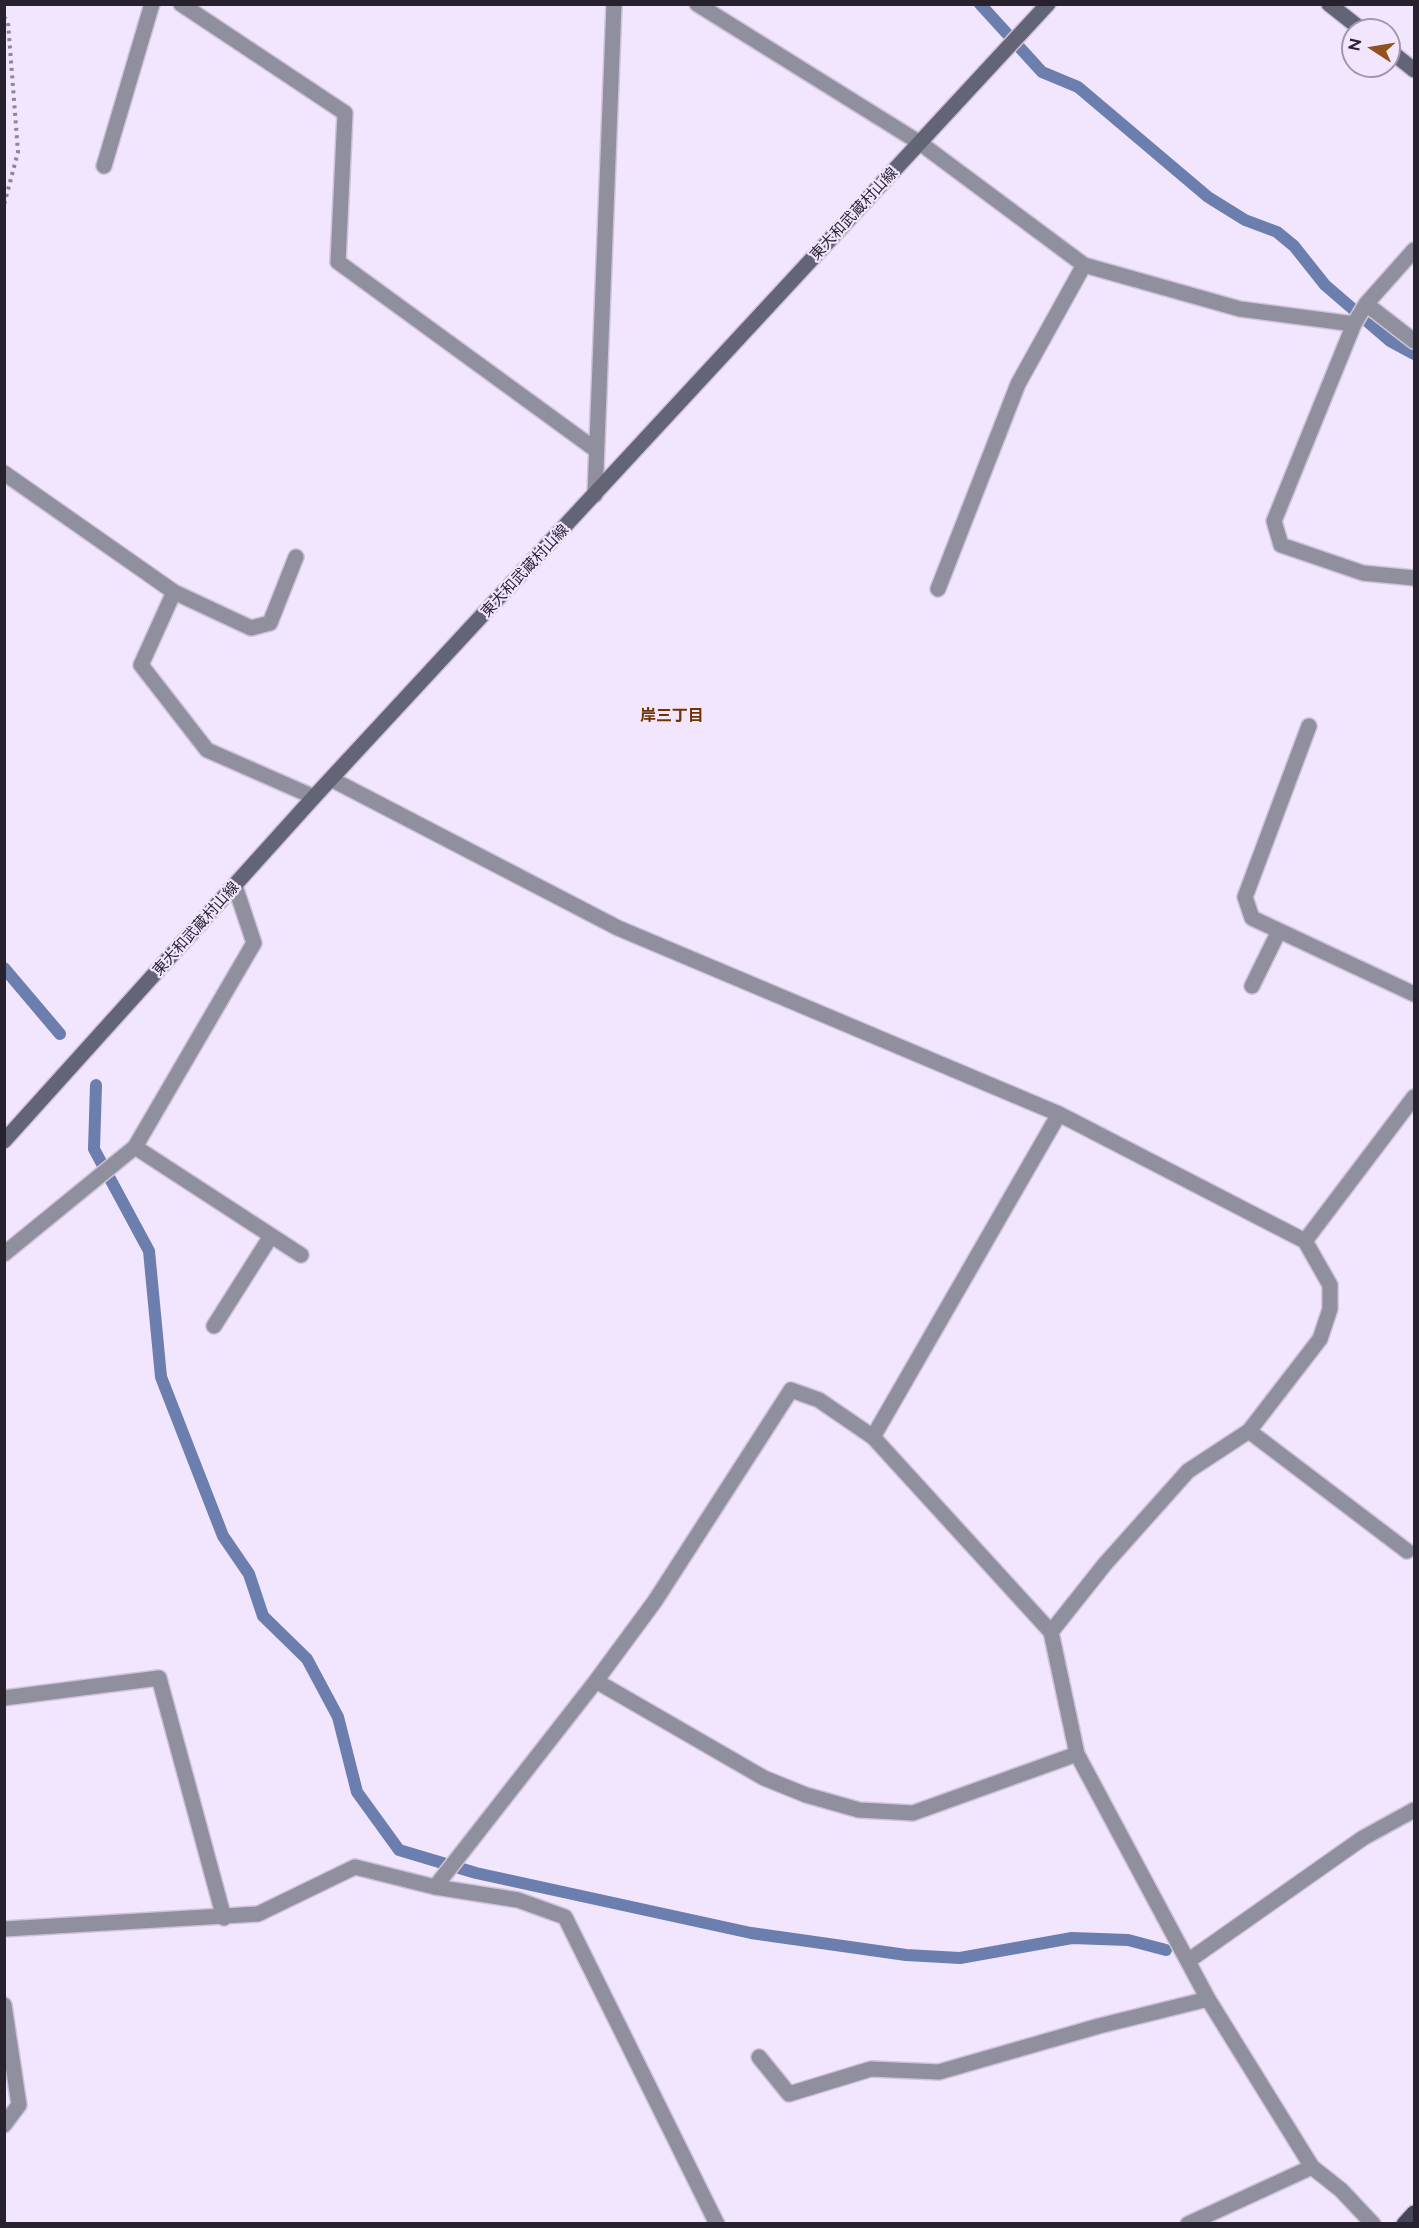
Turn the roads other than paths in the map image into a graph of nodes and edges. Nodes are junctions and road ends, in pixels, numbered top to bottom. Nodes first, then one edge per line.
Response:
1 (152, 4) edge
2 (181, 4) edge
3 (614, 4) edge
4 (697, 4) edge
5 (1048, 4) edge
6 (1329, 4) edge
7 (1347, 18) edge
8 (1401, 60) edge
9 (1414, 70) edge
10 (920, 143) junction
11 (104, 166) dead end
12 (1414, 250) edge
13 (1084, 265) junction
14 (1366, 304) junction
15 (1354, 324) junction
16 (1414, 341) edge
17 (596, 450) junction
18 (4, 473) edge
19 (595, 495) junction
20 (296, 557) dead end
21 (1414, 578) edge
22 (938, 589) dead end
23 (174, 592) junction
24 (1309, 726) dead end
25 (331, 779) junction
26 (314, 797) junction
27 (235, 886) junction
28 (1280, 931) junction
29 (1252, 986) dead end
30 (1414, 994) edge
31 (1414, 1097) edge
32 (1059, 1114) junction
33 (4, 1141) edge
34 (135, 1147) junction
35 (271, 1236) junction
36 (1305, 1241) junction
37 (4, 1254) edge
38 (301, 1255) dead end
39 (214, 1326) dead end
40 (1250, 1431) junction
41 (873, 1437) junction
42 (1407, 1551) dead end
43 (1051, 1632) junction
44 (596, 1681) junction
45 (4, 1698) edge
46 (1077, 1754) junction
47 (1414, 1810) edge
48 (435, 1887) junction
49 (224, 1918) junction
50 (4, 1929) edge
51 (1188, 1961) junction
52 (1208, 1999) junction
53 (4, 2005) edge
54 (759, 2057) dead end
55 (4, 2124) edge
56 (1312, 2168) junction
57 (1414, 2213) edge
58 (717, 2223) edge
59 (1188, 2223) edge
60 (1373, 2223) edge
61 (1404, 2223) edge

1 - 11 street
2 - 17 street
3 - 17 street
4 - 10 street
5 - 10 street, 東大和武蔵村山線
6 - 7 street
8 - 9 street
10 - 13 street
10 - 19 street, 東大和武蔵村山線
12 - 14 street
13 - 15 street
13 - 22 street
14 - 15 street
14 - 16 street
15 - 21 street
17 - 19 street
18 - 23 street
19 - 25 street, 東大和武蔵村山線
20 - 23 street
23 - 26 street
24 - 28 street
25 - 26 street, 東大和武蔵村山線
25 - 32 street
26 - 27 street, 東大和武蔵村山線
27 - 33 street, 東大和武蔵村山線
27 - 34 street
28 - 29 street
28 - 30 street
31 - 36 street
32 - 36 street
32 - 41 street
34 - 35 street
34 - 37 street
35 - 38 street
35 - 39 street
36 - 40 street
40 - 42 street
40 - 43 street
41 - 43 street
41 - 44 street
43 - 46 street
44 - 46 street
44 - 48 street
45 - 49 street
46 - 51 street
47 - 51 street
48 - 49 street
48 - 58 street
49 - 50 street
51 - 52 street
52 - 54 street
52 - 56 street
53 - 55 street
56 - 59 street
56 - 60 street
57 - 61 main road

